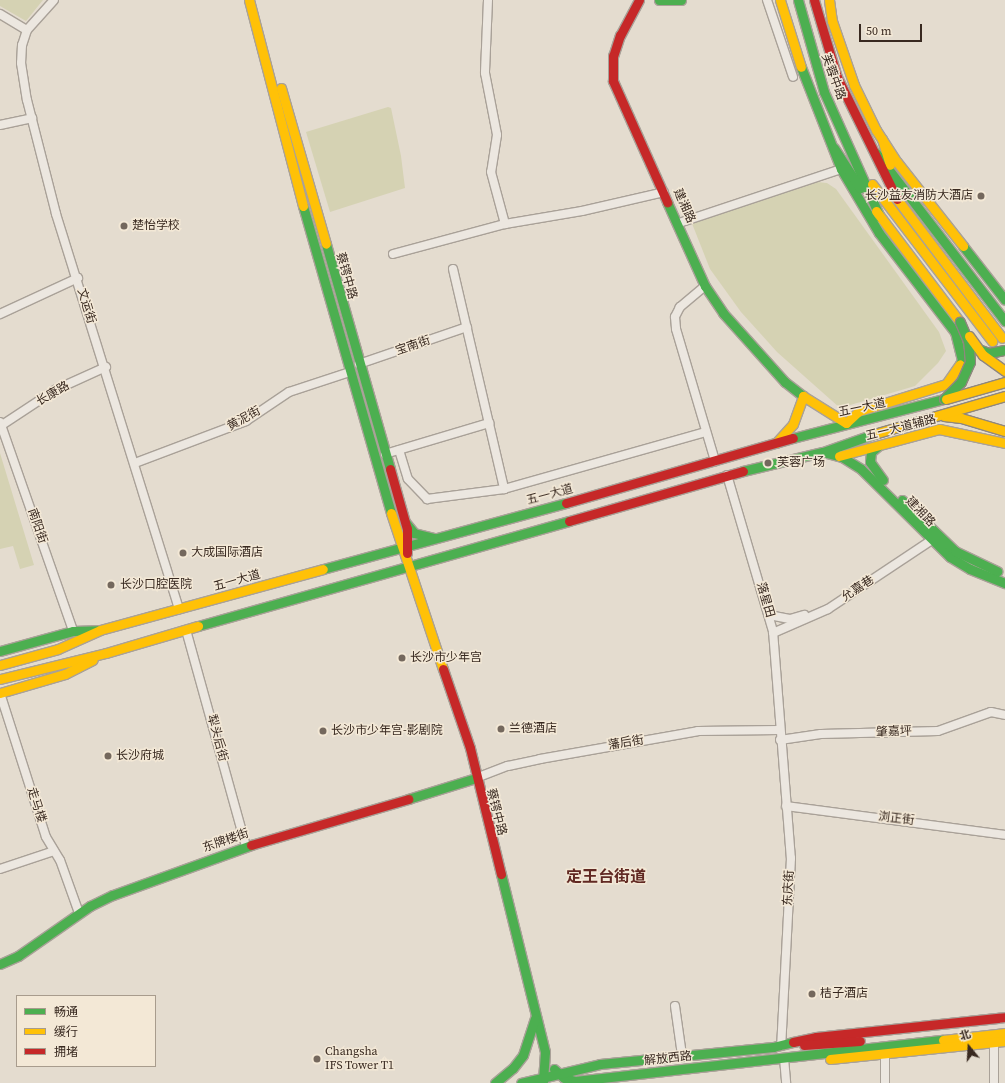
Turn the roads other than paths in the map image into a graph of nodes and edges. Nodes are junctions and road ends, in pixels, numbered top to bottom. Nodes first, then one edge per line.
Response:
1 (54, 0) edge
2 (249, 0) edge
3 (256, 0) edge
4 (488, 0) edge
5 (639, 0) edge
6 (659, 0) edge
7 (681, 0) edge
8 (767, 0) edge
9 (780, 0) edge
10 (798, 0) edge
11 (814, 0) edge
12 (829, 0) edge
13 (0, 14) edge
14 (27, 30) junction
15 (793, 77) dead end
16 (32, 118) junction
17 (0, 126) edge
18 (882, 139) junction
19 (870, 146) junction
20 (834, 148) junction
21 (854, 158) junction
22 (891, 168) junction
23 (841, 169) junction
24 (664, 192) junction
25 (880, 217) junction
26 (678, 223) junction
27 (505, 224) junction
28 (392, 254) dead end
29 (454, 269) dead end
30 (78, 278) junction
31 (705, 286) junction
32 (1005, 300) edge
33 (994, 308) junction
34 (0, 314) edge
35 (1005, 316) edge
36 (1005, 321) edge
37 (960, 322) junction
38 (467, 327) junction
39 (992, 341) dead end
40 (1003, 341) edge
41 (978, 349) junction
42 (1005, 350) edge
43 (962, 358) junction
44 (359, 364) junction
45 (106, 367) junction
46 (1005, 371) edge
47 (350, 372) junction
48 (950, 381) junction
49 (1005, 383) edge
50 (803, 396) junction
51 (1005, 396) edge
52 (944, 399) junction
53 (932, 417) junction
54 (1, 423) edge
55 (489, 423) junction
56 (846, 423) junction
57 (1005, 431) edge
58 (706, 432) junction
59 (969, 434) junction
60 (1003, 441) edge
61 (775, 444) junction
62 (878, 446) junction
63 (399, 450) junction
64 (823, 452) junction
65 (385, 454) junction
66 (839, 456) junction
67 (715, 461) junction
68 (136, 463) junction
69 (727, 475) junction
70 (504, 489) junction
71 (403, 516) junction
72 (393, 520) junction
73 (933, 537) junction
74 (435, 538) junction
75 (405, 546) junction
76 (380, 552) junction
77 (406, 563) junction
78 (385, 572) junction
79 (1005, 575) edge
80 (1005, 583) edge
81 (417, 596) junction
82 (179, 608) junction
83 (769, 615) junction
84 (100, 630) junction
85 (186, 630) junction
86 (73, 631) junction
87 (773, 633) junction
88 (0, 651) edge
89 (106, 653) junction
90 (0, 665) edge
91 (0, 679) edge
92 (0, 693) edge
93 (1005, 716) edge
94 (779, 730) junction
95 (780, 740) junction
96 (476, 778) junction
97 (786, 806) junction
98 (1005, 835) edge
99 (246, 847) junction
100 (54, 851) junction
101 (0, 869) edge
102 (79, 914) junction
103 (0, 964) edge
104 (675, 1006) dead end
105 (535, 1014) junction
106 (1005, 1017) edge
107 (1005, 1025) edge
108 (1005, 1033) edge
109 (1005, 1041) edge
110 (994, 1042) junction
111 (854, 1045) junction
112 (781, 1046) junction
113 (545, 1052) junction
114 (885, 1054) junction
115 (682, 1055) junction
116 (784, 1058) junction
117 (558, 1073) junction
118 (542, 1081) edge
119 (590, 1081) edge
120 (525, 1082) edge
121 (495, 1083) edge
122 (786, 1083) edge
123 (885, 1083) edge
124 (994, 1083) edge

1 - 14 street
2 - 47 main road, 蔡锷中路
3 - 44 main road, 蔡锷中路
4 - 27 street
5 - 24 main road, 建湘路
6 - 7 main road
8 - 15 street
9 - 20 main road
10 - 21 main road, 芙蓉中路
11 - 19 main road, 芙蓉中路
12 - 18 main road
13 - 14 street
14 - 16 street, 文运街
16 - 17 street
16 - 30 street, 文运街
18 - 22 main road
18 - 32 main road
19 - 22 main road
19 - 40 main road, 芙蓉中路
20 - 23 main road
20 - 25 main road
21 - 25 main road
21 - 39 main road
22 - 33 main road
23 - 26 street
23 - 43 main road
24 - 26 main road, 建湘路
24 - 27 street
25 - 37 main road
26 - 31 main road, 建湘路
27 - 28 street
29 - 38 street
30 - 34 street
30 - 45 street, 文运街
31 - 50 main road, 建湘路
31 - 58 street
33 - 35 main road
33 - 36 main road
37 - 41 main road, bridge
37 - 52 main road, bridge
38 - 44 street, 宝南街
38 - 55 street
40 - 43 main road
41 - 42 main road, bridge
41 - 46 main road, bridge
43 - 48 main road
44 - 65 main road, 蔡锷中路
45 - 54 street, 长康路
45 - 68 street, 文运街
47 - 68 street, 黄泥街
47 - 72 main road, 蔡锷中路
48 - 56 main road, 五一大道辅路
48 - 59 main road
49 - 52 main road, 五一大道, bridge
50 - 56 main road, 建湘路
50 - 61 main road
51 - 53 main road, bridge
52 - 56 main road, 五一大道
53 - 57 main road, bridge
53 - 64 main road, bridge
54 - 86 street, 南阳街
55 - 63 street
55 - 70 street
56 - 61 main road, 五一大道
58 - 67 street
58 - 70 street
59 - 60 main road, 五一大道辅路
59 - 62 main road, 五一大道辅路
61 - 67 main road, 五一大道
62 - 66 main road, 五一大道辅路
62 - 73 main road, 建湘路
63 - 65 street
63 - 70 street
64 - 66 main road, 建湘路
64 - 69 main road
65 - 71 main road, 蔡锷中路
66 - 73 main road, 建湘路
67 - 74 main road, 五一大道
68 - 82 street, 文运街
69 - 77 main road
69 - 83 street, 落星田
71 - 74 main road
71 - 75 main road, 蔡锷中路
72 - 75 main road, 蔡锷中路
72 - 76 main road
73 - 79 main road, 建湘路
73 - 80 main road, 建湘路
73 - 83 street, 允嘉巷
73 - 87 street, 允嘉巷
74 - 75 main road, 五一大道
75 - 76 main road, 五一大道
75 - 77 main road, 蔡锷中路
76 - 82 main road, 五一大道
77 - 78 main road
77 - 81 main road, 蔡锷中路
78 - 81 main road
78 - 85 main road
81 - 96 main road, 蔡锷中路
82 - 84 main road, 五一大道
83 - 87 street, 落星田
84 - 86 main road, 五一大道
84 - 90 main road, 五一大道
85 - 89 main road
85 - 99 street, 犁头后街
86 - 88 main road, 五一大道
87 - 94 street, 落星田
89 - 91 main road
89 - 92 main road
92 - 100 street, 走马楼
93 - 95 street, 肇嘉坪
94 - 95 street, 东庆街
94 - 96 street, 藩后街
95 - 97 street, 东庆街
96 - 99 main road, 东牌楼街
96 - 105 main road, 蔡锷中路
97 - 98 street, 浏正街
97 - 112 street, 东庆街
99 - 102 main road, 东牌楼街
100 - 101 street
100 - 102 street, 走马楼
102 - 103 main road, 东牌楼街
104 - 115 street
105 - 113 main road, 蔡锷中路
105 - 121 main road
106 - 112 main road, 解放西路
107 - 111 main road, 解放西路
108 - 111 main road, 解放西路
109 - 110 main road, 解放西路
110 - 114 main road, 解放西路
110 - 124 street
111 - 112 main road, 解放西路
111 - 116 main road, 解放西路
112 - 115 main road, 解放西路
113 - 117 main road
113 - 118 main road, 蔡锷中路
114 - 116 main road, 解放西路
114 - 123 street
115 - 117 main road, 解放西路
116 - 119 main road, 解放西路
116 - 122 street
117 - 118 main road, 解放西路
117 - 119 main road, 解放西路
118 - 120 main road

